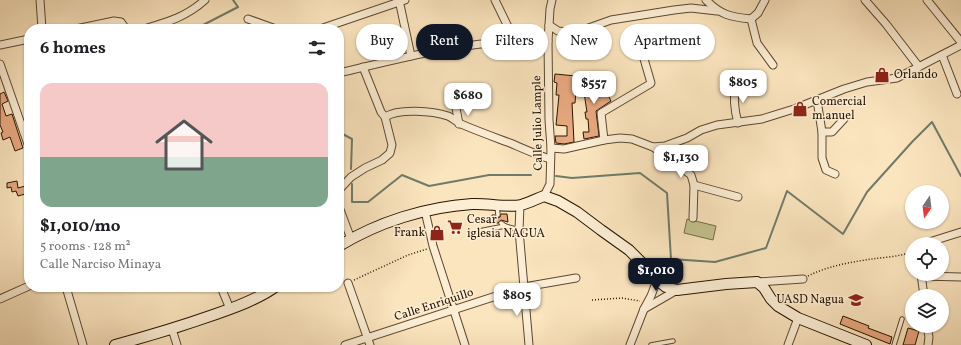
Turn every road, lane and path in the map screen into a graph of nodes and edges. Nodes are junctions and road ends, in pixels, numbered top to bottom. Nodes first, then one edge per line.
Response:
1 (40, 0) edge
2 (206, 0) edge
3 (494, 0) edge
4 (552, 0) edge
5 (706, 0) edge
6 (765, 0) edge
7 (865, 0) edge
8 (927, 0) edge
9 (401, 1) edge
10 (717, 11) junction
11 (248, 19) dead end
12 (750, 19) junction
13 (42, 24) edge
14 (100, 24) edge
15 (122, 24) edge
16 (162, 24) edge
17 (262, 24) edge
18 (334, 24) edge
19 (506, 24) edge
20 (549, 25) junction
21 (24, 40) edge
22 (548, 42) joint
23 (961, 42) edge
24 (481, 44) edge
25 (961, 45) edge
26 (0, 46) edge
27 (942, 55) junction
28 (411, 56) junction
29 (644, 60) edge
30 (0, 64) edge
31 (773, 65) dead end
32 (364, 67) junction
33 (919, 67) junction
34 (344, 71) edge
35 (736, 84) dead end
36 (453, 92) dead end
37 (957, 94) dead end
38 (817, 100) junction
39 (385, 116) junction
40 (844, 119) dead end
41 (738, 123) junction
42 (459, 124) junction
43 (24, 132) edge
44 (822, 132) junction
45 (604, 140) junction
46 (653, 147) junction
47 (551, 148) junction
48 (550, 159) junction
49 (835, 174) dead end
50 (344, 185) edge
51 (694, 185) junction
52 (544, 196) junction
53 (738, 197) dead end
54 (520, 205) junction
55 (425, 211) junction
56 (694, 218) dead end
57 (344, 220) edge
58 (501, 223) dead end
59 (505, 226) junction
60 (519, 230) junction
61 (479, 231) dead end
62 (961, 232) edge
63 (945, 237) edge
64 (351, 239) junction
65 (344, 243) edge
66 (433, 246) junction
67 (905, 254) edge
68 (949, 276) edge
69 (961, 277) edge
70 (576, 278) dead end
71 (803, 279) joint
72 (657, 280) junction
73 (348, 282) joint
74 (757, 282) junction
75 (524, 287) junction
76 (24, 288) edge
77 (677, 290) junction
78 (67, 292) edge
79 (224, 292) edge
80 (264, 292) edge
81 (0, 299) edge
82 (592, 300) dead end
83 (648, 302) junction
84 (230, 309) junction
85 (644, 309) junction
86 (453, 310) junction
87 (798, 318) junction
88 (902, 319) dead end
89 (172, 329) junction
90 (928, 333) edge
91 (369, 341) edge
92 (673, 341) dead end
93 (83, 345) edge
94 (115, 345) edge
95 (177, 345) edge
96 (345, 345) edge
97 (464, 345) edge
98 (529, 345) edge
99 (630, 345) edge
100 (650, 345) edge
101 (788, 345) edge
102 (866, 345) edge
103 (894, 345) edge
104 (928, 345) edge

1 - 13 street
2 - 16 street
3 - 19 street
4 - 20 street, Calle Julio Lample
5 - 10 street
6 - 12 street
7 - 33 street
8 - 23 street
9 - 18 street
9 - 28 street
10 - 12 street
10 - 20 street
11 - 17 street
12 - 31 street
14 - 15 street
20 - 22 street, Calle Julio Lample
21 - 26 street
22 - 47 street, Calle Julio Lample
24 - 28 street
25 - 27 street
27 - 33 street
27 - 37 street
28 - 32 street
29 - 45 street
30 - 43 street
32 - 34 street
32 - 39 street
33 - 38 street
35 - 41 street
36 - 42 street
38 - 41 street
38 - 44 street
39 - 42 street
39 - 50 street
40 - 44 street
41 - 46 street
42 - 48 street
44 - 49 street
45 - 46 street
45 - 47 street
46 - 51 street
47 - 48 street, Calle Julio Lample
48 - 52 street, Calle Julio Lample
51 - 53 street
51 - 56 street
52 - 54 street
52 - 72 street
54 - 55 street
54 - 60 street
55 - 64 street
55 - 66 street
57 - 64 street
58 - 59 lane
59 - 60 lane
59 - 61 lane
60 - 75 street
62 - 63 street
64 - 65 street
66 - 73 path
66 - 86 street
67 - 71 path
68 - 69 street
70 - 75 street, Calle Enriquillo
71 - 74 street
72 - 77 street
72 - 83 street
73 - 91 street
74 - 77 street
74 - 87 street
75 - 86 street, Calle Enriquillo
75 - 98 street
76 - 81 street
77 - 85 street
78 - 93 street
79 - 84 street
80 - 84 street
82 - 83 path
83 - 85 street
84 - 89 street
85 - 99 street
86 - 91 street, Calle Enriquillo
86 - 97 street
87 - 101 street
87 - 102 street
88 - 103 lane
89 - 94 street
89 - 95 street
90 - 104 street
91 - 96 street, Calle Enriquillo
92 - 100 lane

